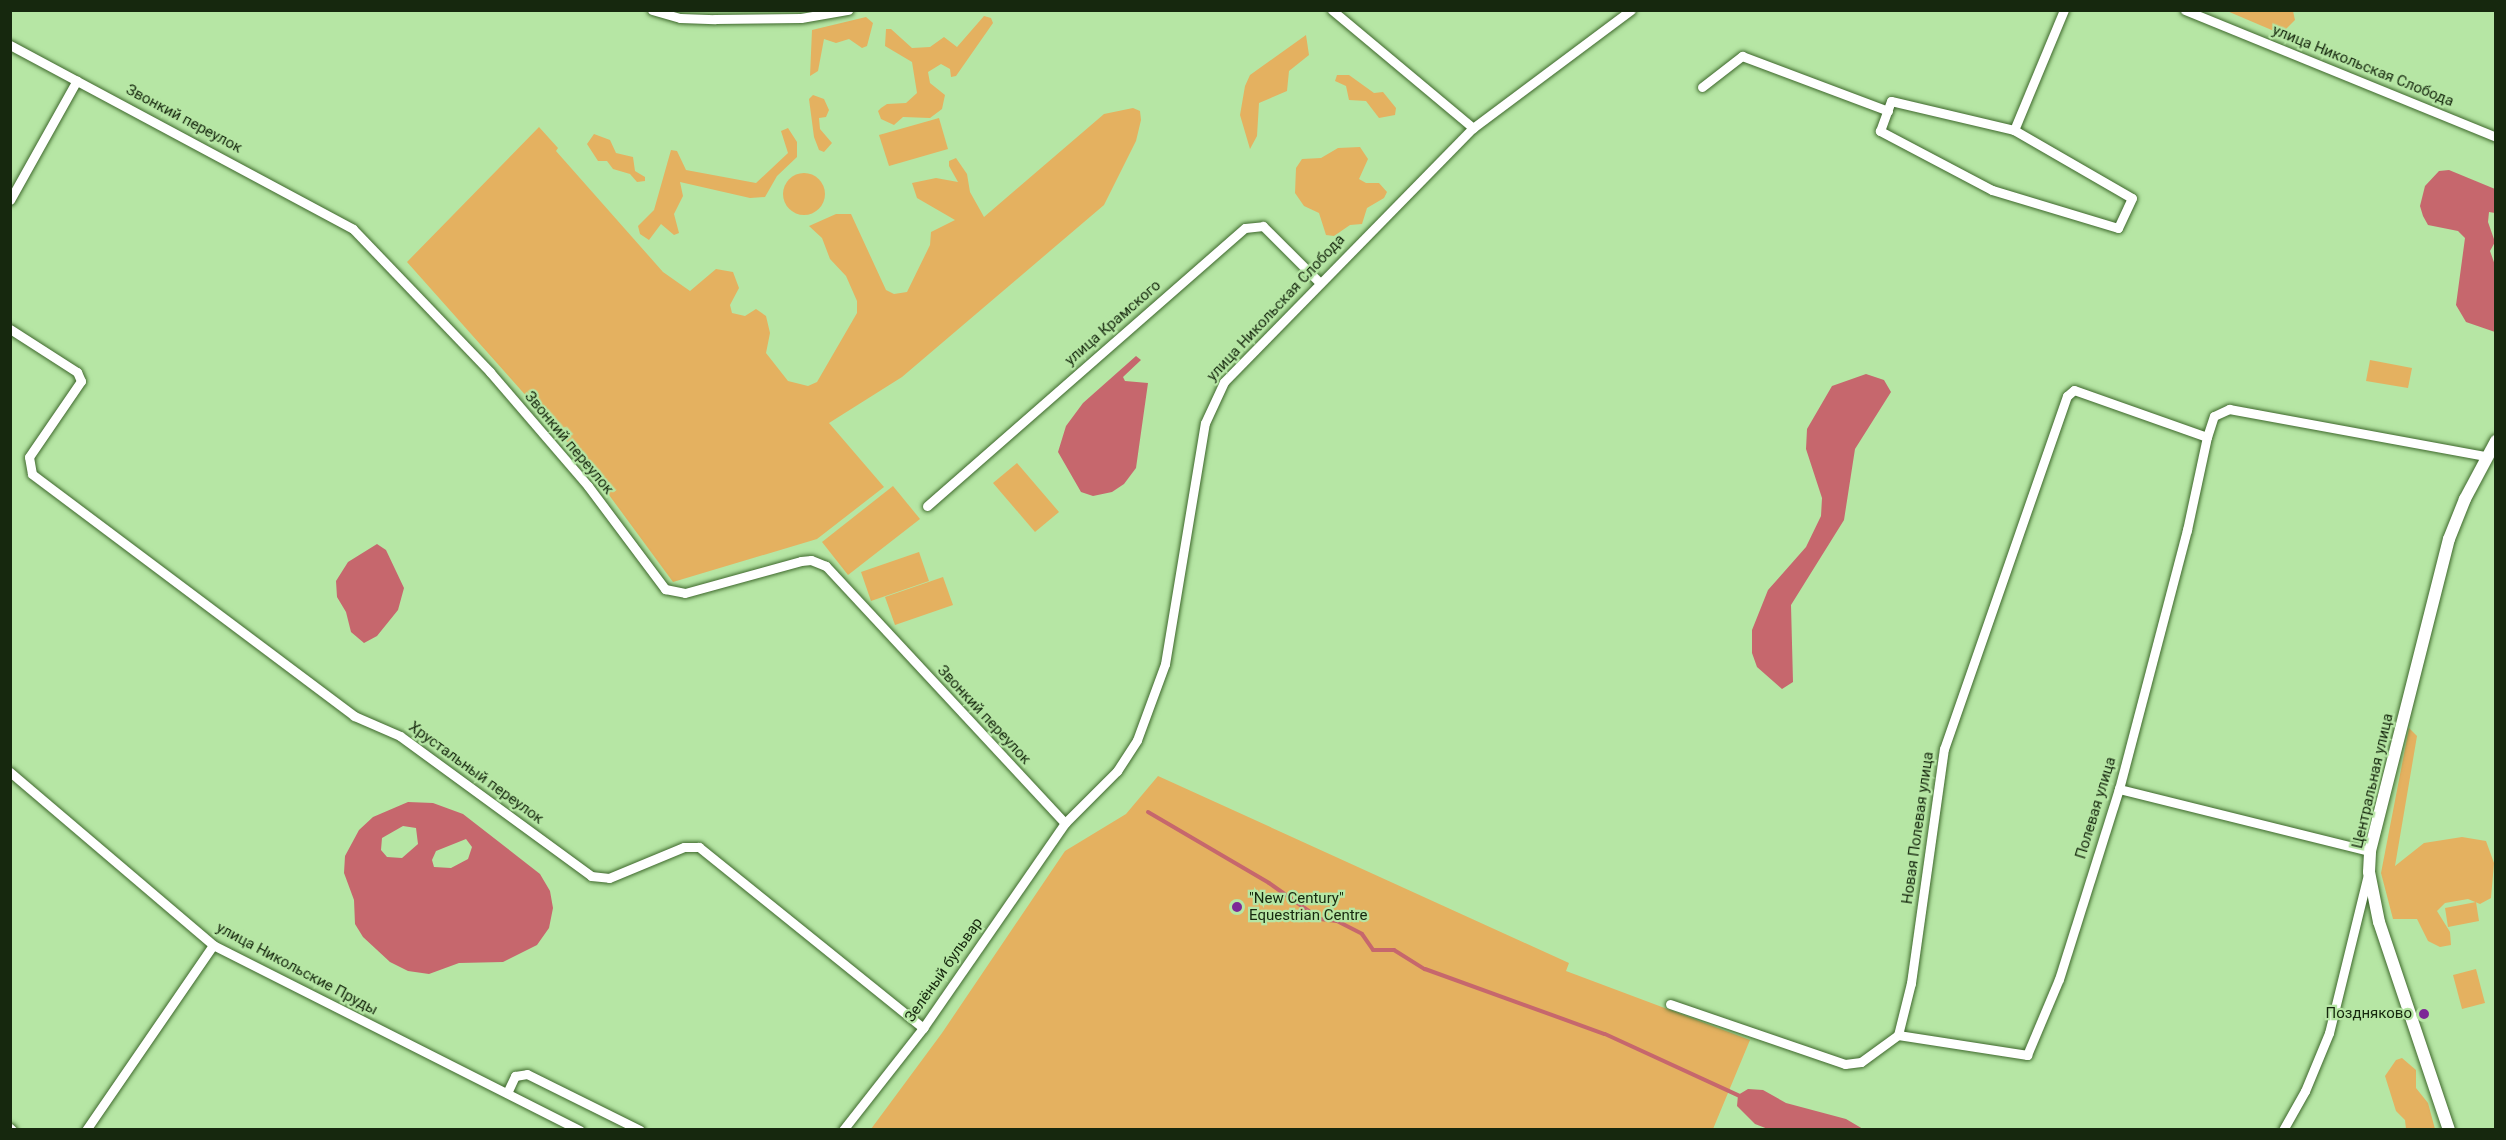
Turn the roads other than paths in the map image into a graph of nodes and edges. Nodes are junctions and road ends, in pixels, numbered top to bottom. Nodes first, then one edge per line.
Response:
1 (652, 10) edge
2 (848, 10) edge
3 (1332, 10) edge
4 (1631, 10) edge
5 (2064, 10) edge
6 (2185, 10) edge
7 (10, 45) edge
8 (77, 80) junction
9 (1702, 87) dead end
10 (1887, 111) junction
11 (1473, 128) junction
12 (2014, 130) junction
13 (2496, 137) edge
14 (10, 200) edge
15 (1320, 282) junction
16 (10, 329) edge
17 (2207, 437) junction
18 (2496, 441) edge
19 (2486, 456) junction
20 (927, 506) dead end
21 (10, 772) edge
22 (2119, 789) junction
23 (1065, 823) junction
24 (2370, 851) junction
25 (2369, 872) junction
26 (213, 945) junction
27 (1670, 1004) dead end
28 (923, 1028) junction
29 (1898, 1035) junction
30 (507, 1093) junction
31 (86, 1130) edge
32 (580, 1130) edge
33 (640, 1130) edge
34 (843, 1130) edge
35 (2283, 1130) edge
36 (2449, 1130) edge

1 - 2 street
3 - 11 street
4 - 11 street, улица Никольская Слобода
5 - 12 street
6 - 13 street, улица Никольская Слобода
7 - 8 street, Звонкий переулок
8 - 14 street
8 - 23 street, Звонкий переулок
9 - 10 street
10 - 12 street
10 - 12 street
11 - 15 street, улица Никольская Слобода
15 - 20 street, улица Крамского
15 - 23 street, улица Никольская Слобода
16 - 28 street, Хрустальный переулок
17 - 19 street, Полевая улица
17 - 22 street, Полевая улица
17 - 29 street, Новая Полевая улица
18 - 19 street, Центральная улица
19 - 24 street, Центральная улица
21 - 26 street, улица Никольские Пруды
22 - 24 street
22 - 29 street, Полевая улица
23 - 28 street, Зелёный бульвар
24 - 25 street, Центральная улица
25 - 35 street, Центральная улица
25 - 36 street
26 - 30 street, улица Никольские Пруды
26 - 31 street
27 - 29 street
28 - 34 street, Зелёный бульвар
30 - 32 street, улица Никольские Пруды
30 - 33 street

